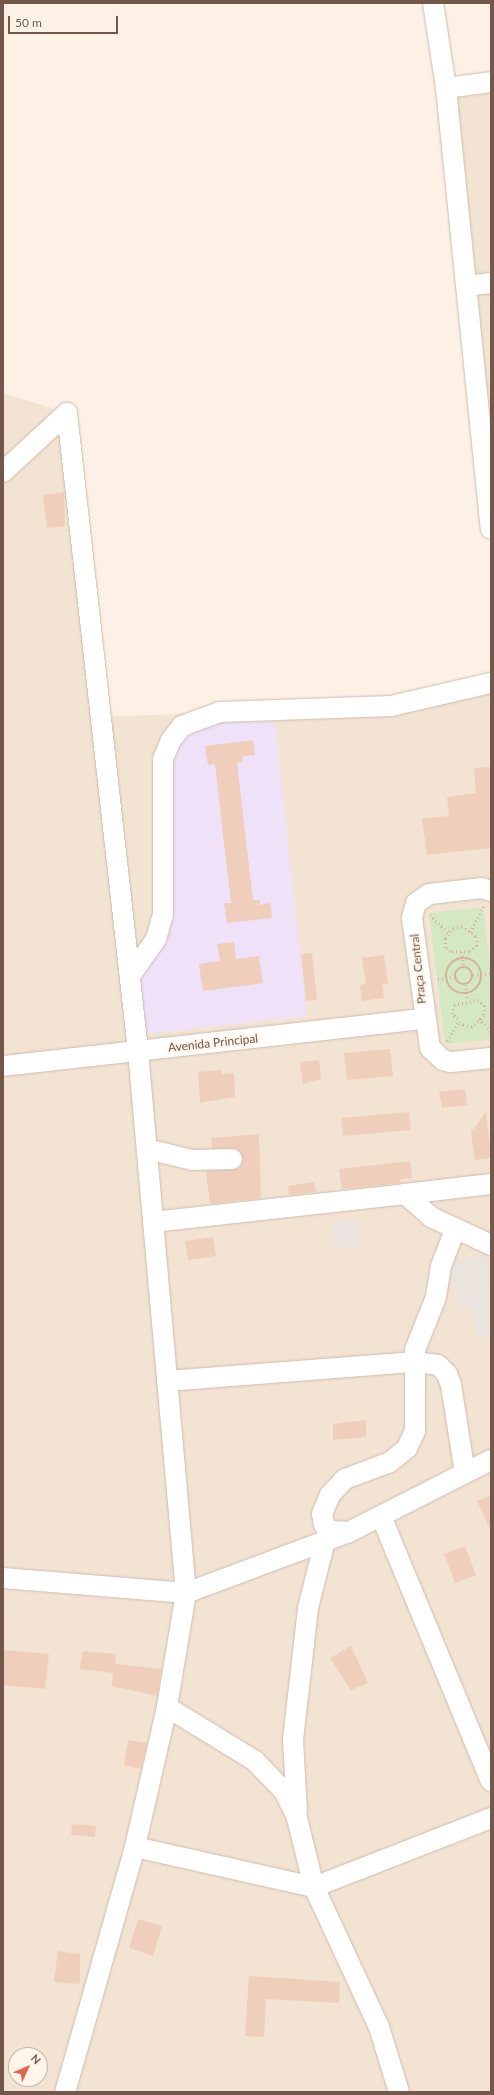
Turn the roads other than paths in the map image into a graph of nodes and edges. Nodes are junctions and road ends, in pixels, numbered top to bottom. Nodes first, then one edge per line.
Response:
1 (433, 3) edge
2 (491, 82) edge
3 (446, 88) junction
4 (491, 283) edge
5 (466, 286) junction
6 (3, 472) edge
7 (489, 490) edge
8 (491, 529) edge
9 (491, 683) edge
10 (487, 892) edge
11 (130, 976) junction
12 (423, 1020) junction
13 (138, 1051) junction
14 (491, 1058) edge
15 (3, 1066) edge
16 (147, 1149) junction
17 (232, 1159) dead end
18 (491, 1184) edge
19 (405, 1194) junction
20 (153, 1222) junction
21 (455, 1230) junction
22 (491, 1245) edge
23 (414, 1362) junction
24 (167, 1382) junction
25 (491, 1460) edge
26 (465, 1473) junction
27 (381, 1516) junction
28 (349, 1532) junction
29 (325, 1541) junction
30 (3, 1578) edge
31 (186, 1593) junction
32 (167, 1707) junction
33 (491, 1781) edge
34 (297, 1818) junction
35 (491, 1818) edge
36 (135, 1847) junction
37 (314, 1887) junction
38 (64, 2092) edge
39 (399, 2092) edge

1 - 3 street
2 - 3 street
3 - 5 street
4 - 5 street
5 - 7 street
6 - 11 street
7 - 8 street
9 - 11 street
10 - 12 street, Praça Central
11 - 13 street
12 - 13 street, Avenida Principal
12 - 14 street, Praça Central
13 - 15 street, Avenida Principal
13 - 16 street
16 - 17 street
16 - 20 street
18 - 19 street
19 - 20 street
19 - 21 street
20 - 24 street
21 - 22 street
21 - 23 street
23 - 24 street
23 - 26 street
23 - 28 street
24 - 31 street
25 - 26 street
26 - 27 street
27 - 28 street
27 - 33 street
28 - 29 street
29 - 31 street
29 - 34 street
30 - 31 street
31 - 32 street
32 - 34 street
32 - 36 street
34 - 37 street
35 - 37 street
36 - 37 street
36 - 38 street
37 - 39 street

